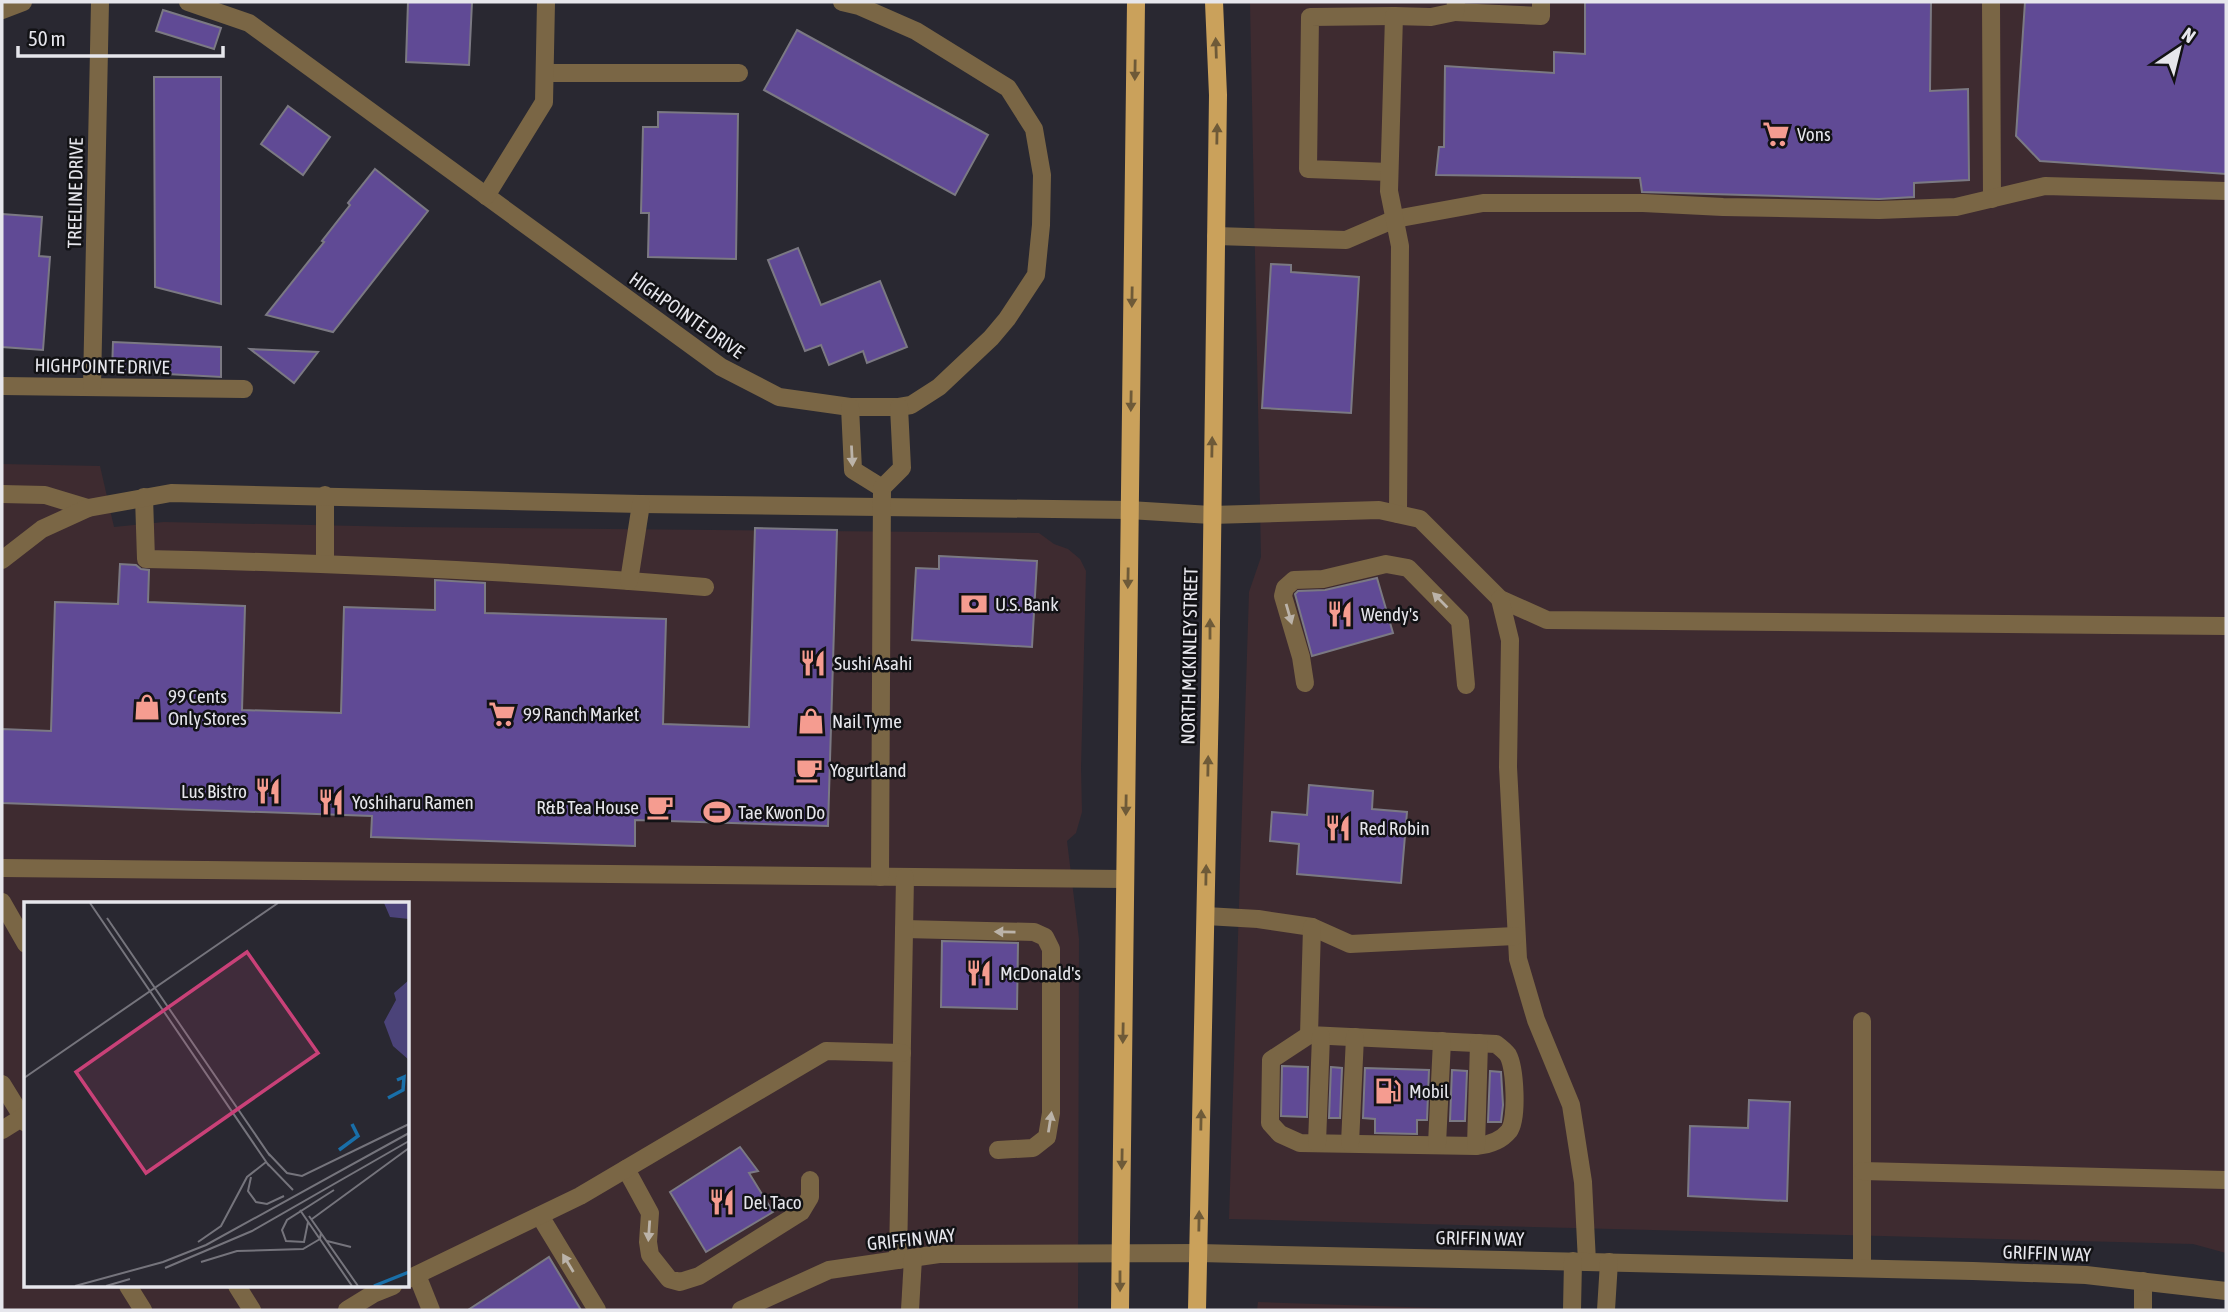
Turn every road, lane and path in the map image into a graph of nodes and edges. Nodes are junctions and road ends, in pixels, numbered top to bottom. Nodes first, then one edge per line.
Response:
1 (23, 2) edge
2 (100, 2) edge
3 (188, 2) edge
4 (546, 2) edge
5 (844, 2) edge
6 (1136, 2) edge
7 (1214, 2) edge
8 (1541, 2) edge
9 (1991, 2) edge
10 (1455, 7) edge
11 (2, 10) edge
12 (1394, 16) junction
13 (545, 73) junction
14 (740, 73) dead end
15 (1389, 172) junction
16 (2226, 191) edge
17 (486, 196) junction
18 (1992, 199) junction
19 (1395, 219) junction
20 (1216, 236) junction
21 (2, 386) edge
22 (92, 386) junction
23 (244, 389) dead end
24 (850, 407) junction
25 (899, 407) junction
26 (882, 488) junction
27 (2, 494) edge
28 (325, 495) junction
29 (144, 497) junction
30 (641, 504) junction
31 (88, 508) junction
32 (883, 508) junction
33 (1129, 510) junction
34 (1398, 514) junction
35 (1211, 515) junction
36 (2, 560) edge
37 (325, 562) junction
38 (629, 581) junction
39 (705, 587) dead end
40 (1500, 599) junction
41 (2226, 626) edge
42 (1305, 683) dead end
43 (1466, 685) dead end
44 (2, 868) edge
45 (880, 877) junction
46 (905, 877) junction
47 (1125, 879) junction
48 (2, 902) edge
49 (1206, 916) junction
50 (1312, 927) junction
51 (904, 929) junction
52 (1515, 936) junction
53 (24, 940) edge
54 (1862, 1021) dead end
55 (1315, 1035) junction
56 (1355, 1037) junction
57 (1442, 1041) junction
58 (1479, 1043) junction
59 (902, 1053) junction
60 (2, 1084) edge
61 (24, 1117) edge
62 (24, 1119) edge
63 (2, 1130) edge
64 (1317, 1143) junction
65 (1350, 1143) junction
66 (1437, 1144) junction
67 (1475, 1146) junction
68 (998, 1150) dead end
69 (626, 1169) junction
70 (1862, 1171) junction
71 (810, 1180) dead end
72 (2226, 1180) edge
73 (540, 1216) junction
74 (1121, 1252) junction
75 (1199, 1253) junction
76 (906, 1259) junction
77 (1580, 1262) junction
78 (1609, 1262) junction
79 (1862, 1268) junction
80 (412, 1277) edge
81 (2143, 1280) junction
82 (129, 1288) edge
83 (238, 1288) edge
84 (388, 1288) edge
85 (2226, 1291) edge
86 (143, 1310) edge
87 (252, 1310) edge
88 (347, 1310) edge
89 (432, 1310) edge
90 (597, 1310) edge
91 (741, 1310) edge
92 (910, 1310) edge
93 (1120, 1310) edge
94 (1197, 1310) edge
95 (1572, 1310) edge
96 (1606, 1310) edge
97 (2143, 1310) edge

1 - 11 street
2 - 22 street, TREELINE DRIVE
3 - 17 street, HIGHPOINTE DRIVE
4 - 13 street
5 - 25 street, HIGHPOINTE DRIVE
6 -> 33 main road
20 -> 7 main road, NORTH MCKINLEY STREET
8 - 10 street
9 - 18 street
10 - 12 street
12 - 15 street
12 - 15 street
13 - 14 street
13 - 17 street
15 - 19 street
16 - 18 street
17 - 24 street, HIGHPOINTE DRIVE
18 - 19 street
19 - 20 street
19 - 34 street
35 -> 20 main road, NORTH MCKINLEY STREET
21 - 22 street, HIGHPOINTE DRIVE
22 - 23 street, HIGHPOINTE DRIVE
24 - 25 street, HIGHPOINTE DRIVE
24 -> 26 street
25 - 26 street
26 - 32 street
27 - 31 street
28 - 29 street
28 - 30 street
28 - 37 street
29 - 31 street
29 - 37 street
30 - 32 street
30 - 38 street
31 - 36 street
32 - 33 street
32 - 45 street
33 - 35 street
33 -> 47 main road
34 - 35 street
34 - 40 street
49 -> 35 main road, NORTH MCKINLEY STREET
37 - 38 street
38 - 39 street
40 - 41 street
40 - 52 street
43 -> 42 street
44 - 45 street
45 - 46 street
46 - 47 street
46 - 51 street
47 -> 74 main road
48 - 53 street
49 - 50 street
75 -> 49 main road, NORTH MCKINLEY STREET
50 - 52 street
50 - 55 street
51 - 59 street
68 -> 51 street
52 - 77 street
54 - 70 street
55 - 56 street
55 - 64 street
55 - 64 street
56 - 57 street
56 - 65 street
57 - 58 street
57 - 66 street
58 - 67 street
58 - 67 street
59 - 69 street
59 - 76 street
60 - 61 street
62 - 63 street
64 - 65 street
65 - 66 street
66 - 67 street
69 -> 71 street
69 - 73 street
70 - 72 street
70 - 79 street
73 - 80 street
90 -> 73 street
74 - 75 street, GRIFFIN WAY
74 - 76 street, GRIFFIN WAY
74 -> 93 main road
75 - 77 street, GRIFFIN WAY
75 - 94 main road, NORTH MCKINLEY STREET
76 - 91 street, GRIFFIN WAY
76 - 92 street
77 - 78 street, GRIFFIN WAY
77 - 95 street
78 - 79 street, GRIFFIN WAY
78 - 96 street
79 - 81 street, GRIFFIN WAY
80 - 89 street
81 - 85 street, GRIFFIN WAY
81 - 97 street
82 - 86 street
83 - 87 street
84 - 88 street

